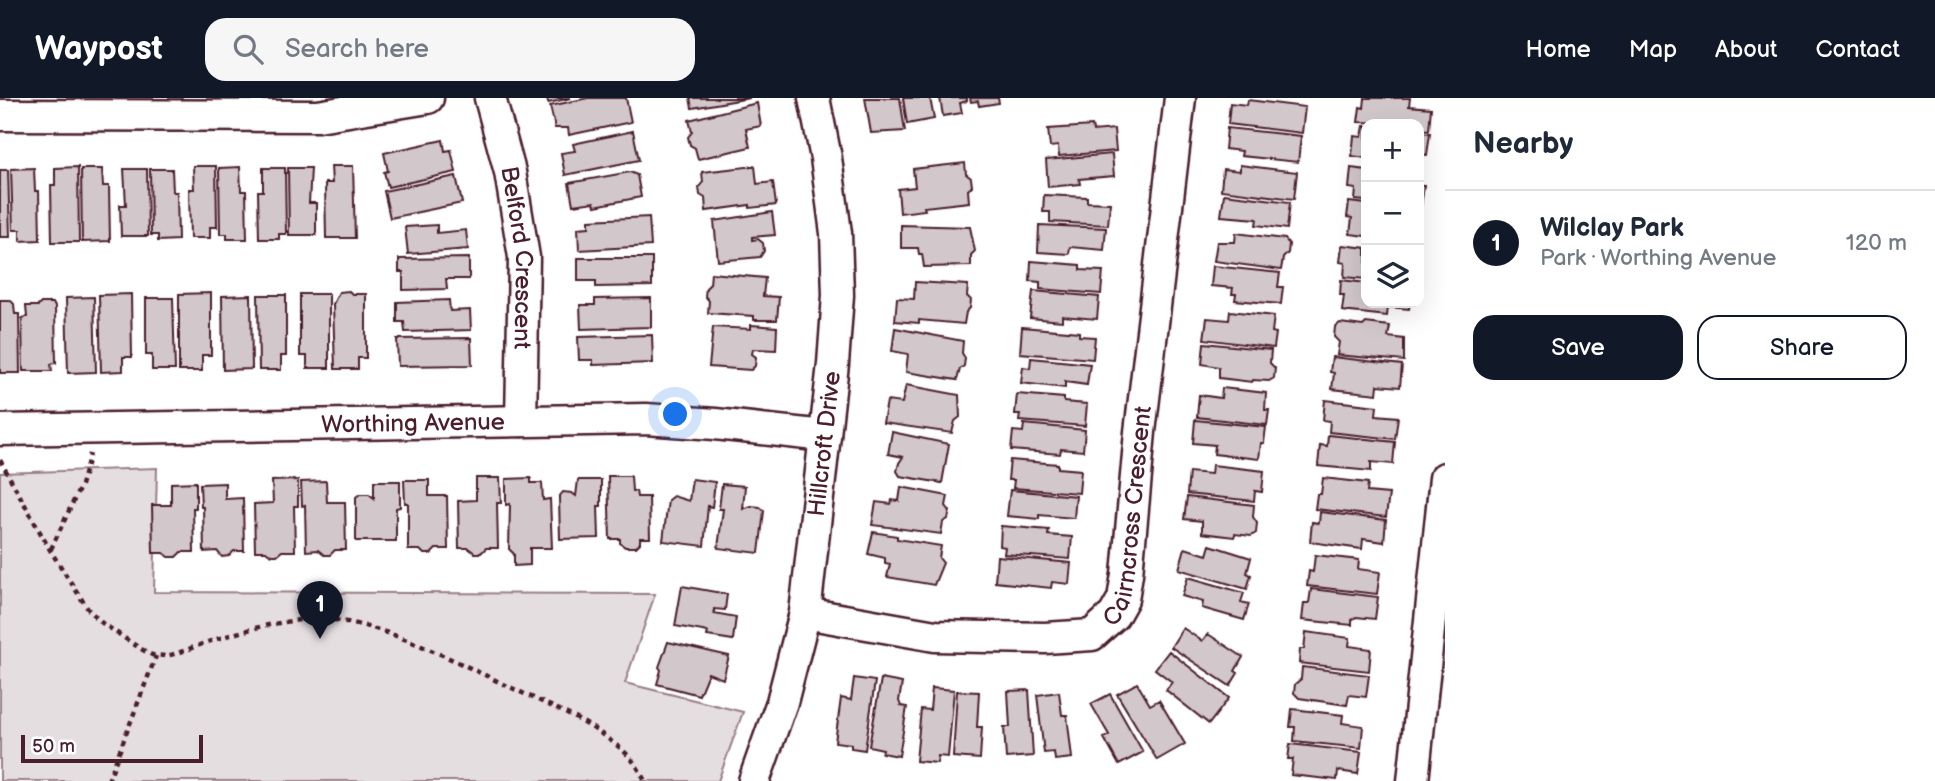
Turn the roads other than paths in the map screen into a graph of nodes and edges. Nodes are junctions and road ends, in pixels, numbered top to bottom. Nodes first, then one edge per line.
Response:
1 (428, 98) edge
2 (490, 98) edge
3 (814, 98) edge
4 (1180, 98) edge
5 (0, 115) edge
6 (521, 421) junction
7 (0, 430) edge
8 (825, 436) junction
9 (1445, 478) edge
10 (805, 613) junction
11 (754, 781) edge
12 (1413, 781) edge

1 - 5 street
2 - 6 street, Belford Crescent
3 - 8 street, Hillcroft Drive
4 - 10 street, Cairncross Crescent
6 - 7 street, Worthing Avenue
6 - 8 street, Worthing Avenue
8 - 10 street, Hillcroft Drive
9 - 12 street
10 - 11 street, Hillcroft Drive

